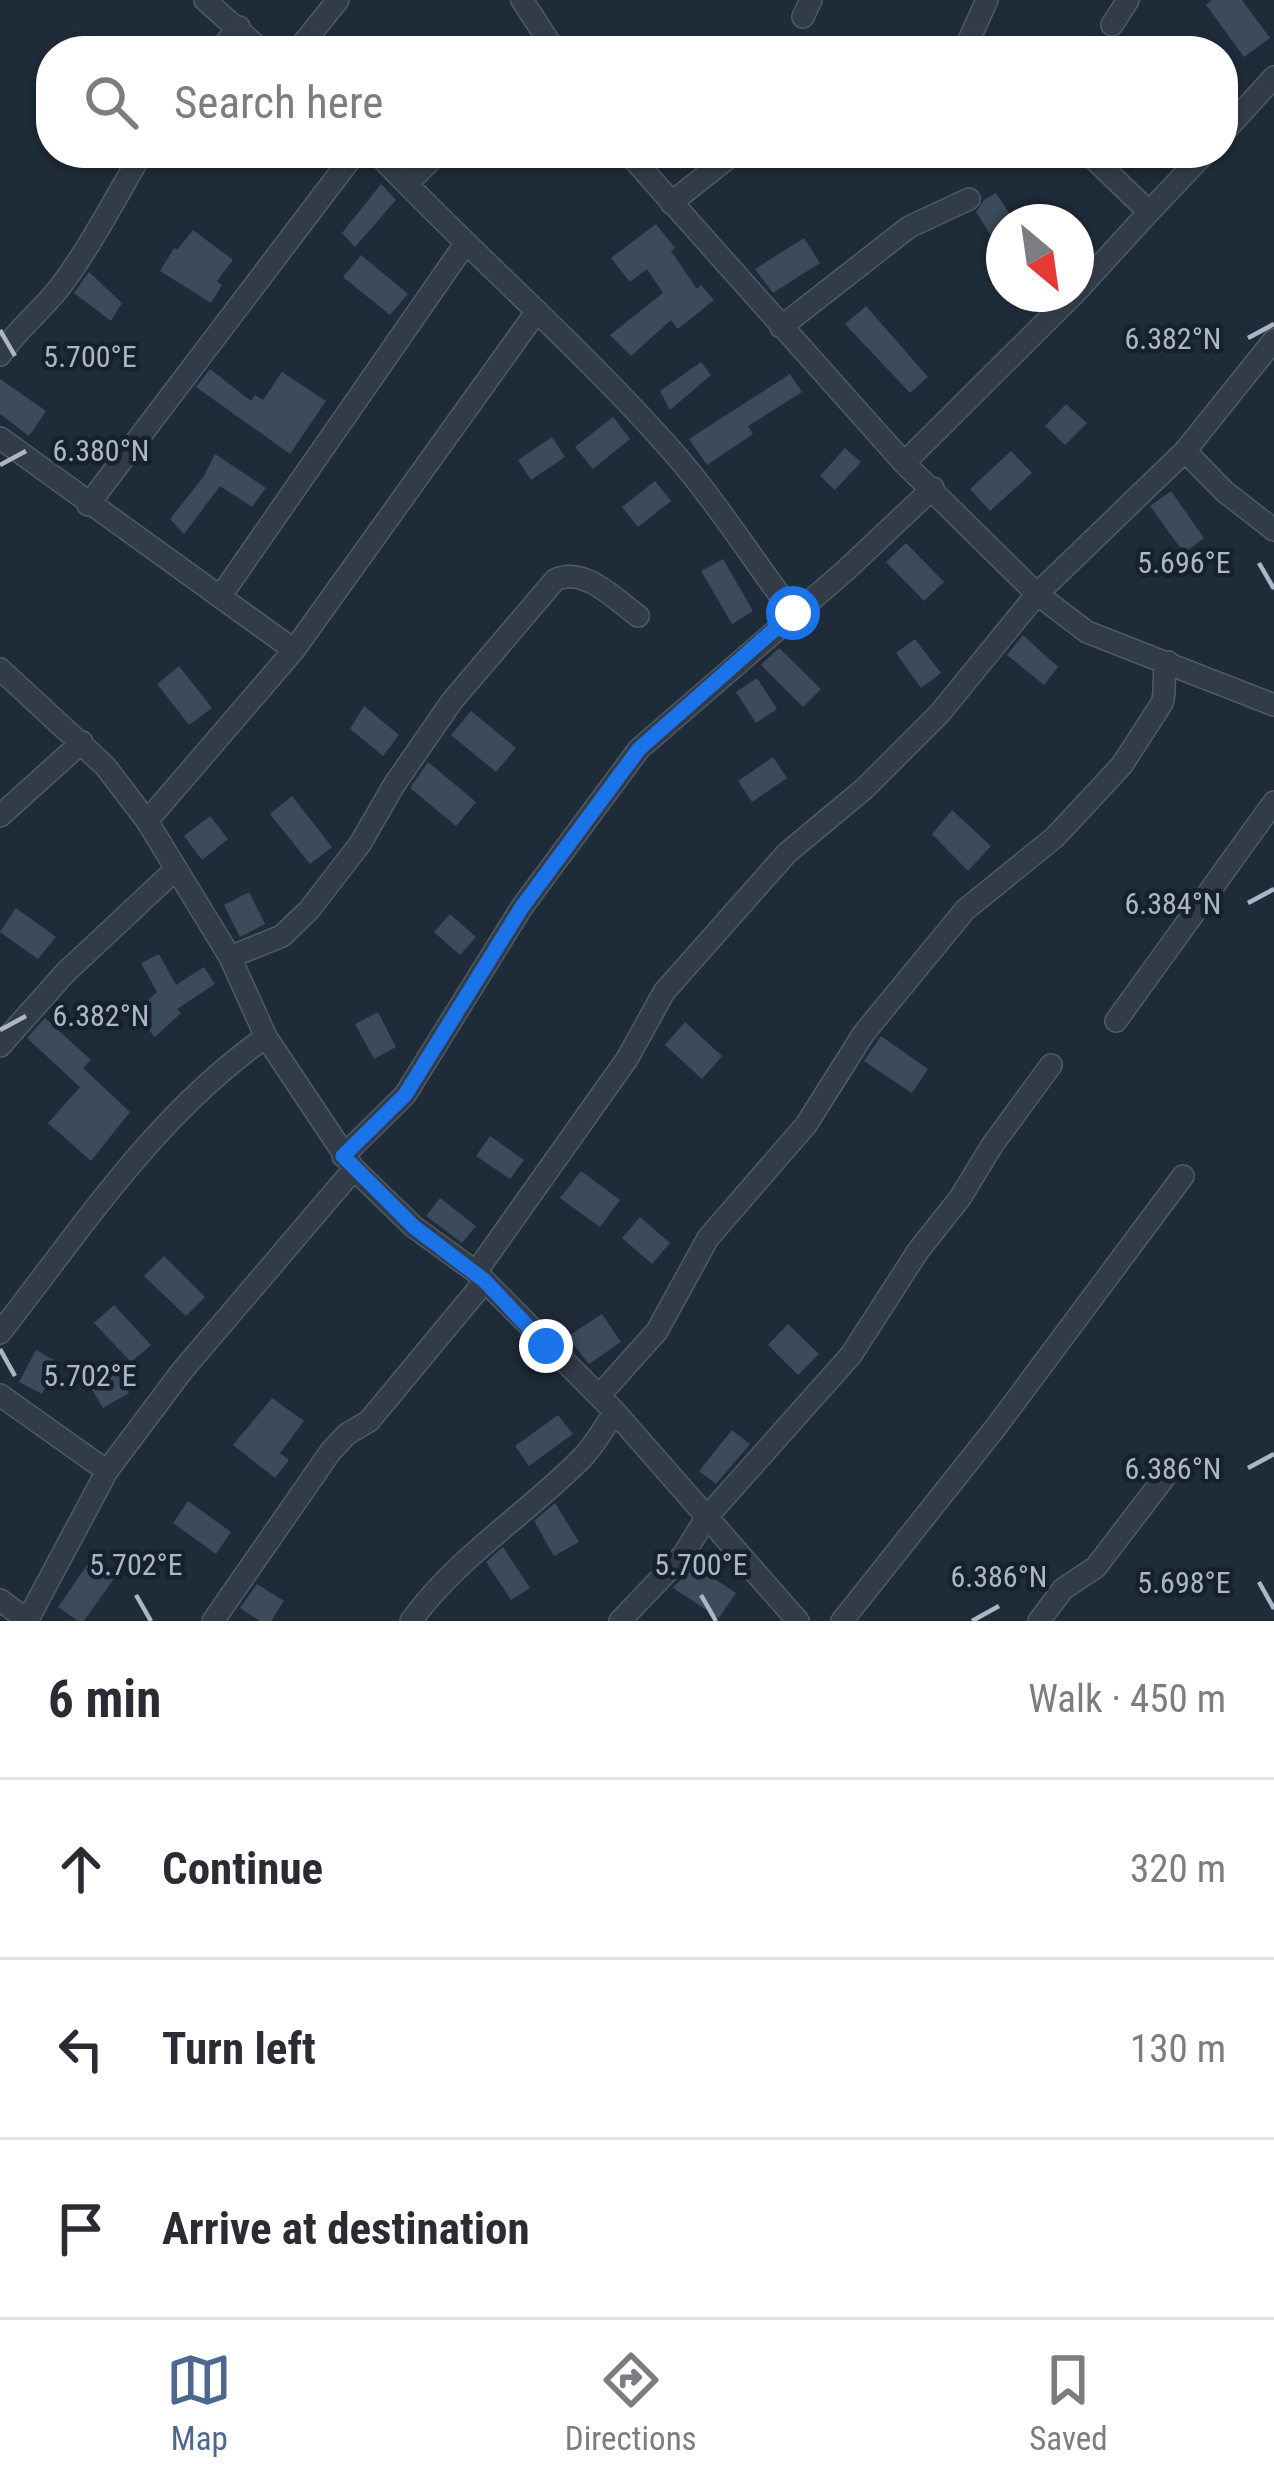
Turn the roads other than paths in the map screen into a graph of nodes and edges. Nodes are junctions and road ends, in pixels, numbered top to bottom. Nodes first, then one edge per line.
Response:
1 (205, 0) edge
2 (338, 0) edge
3 (522, 0) edge
4 (987, 0) edge
5 (1128, 0) edge
6 (1112, 25) dead end
7 (238, 27) junction
8 (231, 36) edge
9 (247, 36) edge
10 (309, 36) edge
11 (541, 36) edge
12 (971, 36) edge
13 (1274, 77) edge
14 (1238, 117) edge
15 (134, 168) edge
16 (344, 168) edge
17 (392, 168) edge
18 (423, 168) edge
19 (641, 168) edge
20 (715, 168) edge
21 (1103, 168) edge
22 (1191, 168) edge
23 (407, 184) junction
24 (969, 199) dead end
25 (671, 203) junction
26 (1148, 212) junction
27 (464, 244) junction
28 (1094, 272) edge
29 (537, 310) junction
30 (1056, 312) edge
31 (781, 327) junction
32 (1274, 342) edge
33 (0, 355) edge
34 (0, 438) edge
35 (1185, 451) junction
36 (904, 464) junction
37 (933, 488) junction
38 (88, 505) junction
39 (1274, 530) edge
40 (1037, 594) junction
41 (220, 597) junction
42 (793, 613) junction
43 (638, 616) dead end
44 (295, 650) junction
45 (1168, 662) junction
46 (0, 670) edge
47 (1274, 705) edge
48 (82, 742) junction
49 (1274, 802) edge
50 (0, 816) edge
51 (147, 821) junction
52 (175, 870) junction
53 (230, 957) junction
54 (1115, 1022) dead end
55 (266, 1037) junction
56 (0, 1046) edge
57 (1051, 1065) dead end
58 (348, 1162) junction
59 (1183, 1176) dead end
60 (481, 1277) junction
61 (0, 1333) edge
62 (0, 1396) edge
63 (607, 1404) junction
64 (107, 1471) junction
65 (1164, 1478) dead end
66 (706, 1518) junction
67 (0, 1600) edge
68 (27, 1621) edge
69 (213, 1621) edge
70 (411, 1621) edge
71 (620, 1621) edge
72 (798, 1621) edge
73 (842, 1621) edge
74 (1039, 1621) edge

1 - 7 street
2 - 10 street
3 - 11 street
4 - 12 street
5 - 6 street
7 - 8 street
7 - 9 street
13 - 14 street
15 - 33 street
16 - 38 street
17 - 23 street
18 - 23 street
19 - 25 street
20 - 25 street
21 - 26 street
22 - 26 street
23 - 27 street
24 - 31 street
25 - 31 street
26 - 28 street
27 - 29 street
27 - 41 street
29 - 42 street
29 - 44 street
30 - 36 street
31 - 36 street
32 - 35 street
34 - 38 street
35 - 39 street
35 - 40 street
36 - 37 street
37 - 40 street
37 - 42 street
38 - 41 street
40 - 45 street
40 - 60 street
41 - 44 street
42 - 58 street
43 - 53 street
44 - 51 street
45 - 47 street
45 - 63 street
46 - 48 street
48 - 50 street
48 - 51 street
49 - 54 street
51 - 52 street
52 - 53 street
52 - 56 street
53 - 55 street
55 - 58 street
55 - 61 street
57 - 66 street
58 - 60 street
58 - 64 street
59 - 73 street
60 - 63 street
60 - 69 street
62 - 64 street
63 - 66 street
63 - 70 street
64 - 68 street
65 - 74 street
66 - 71 street
66 - 72 street
67 - 68 street

